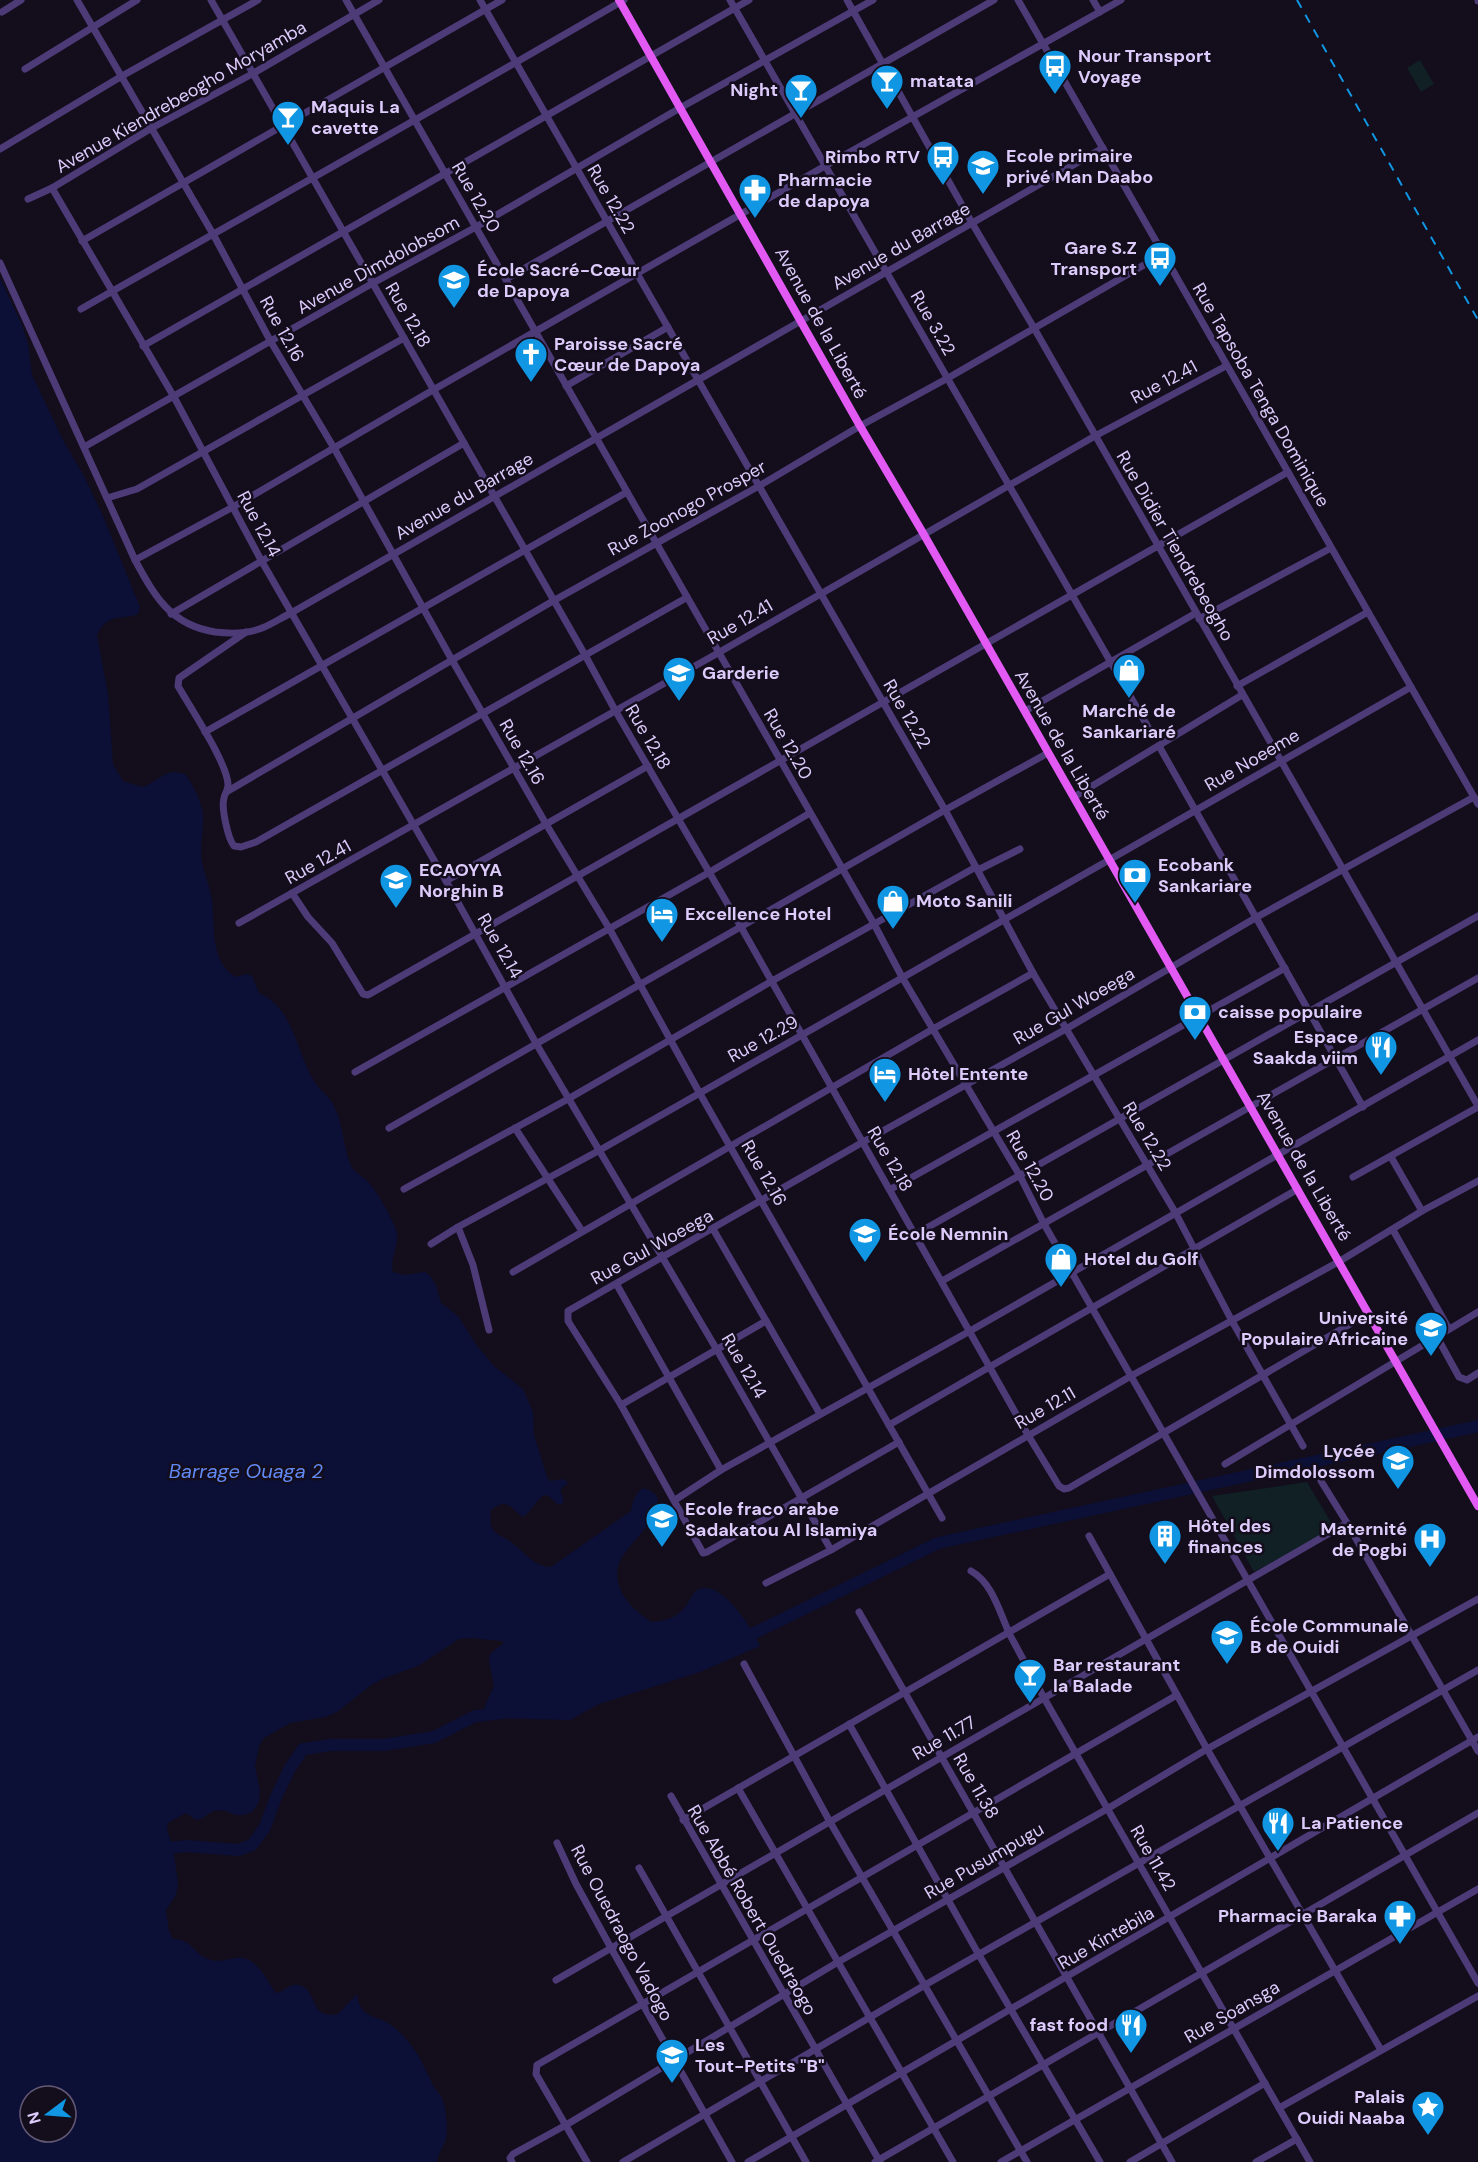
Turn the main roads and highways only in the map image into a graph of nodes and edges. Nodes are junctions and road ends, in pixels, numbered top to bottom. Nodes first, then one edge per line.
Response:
1 (621, 1) edge
2 (1478, 1506) edge

1 - 2 main road, Avenue de la Liberté

